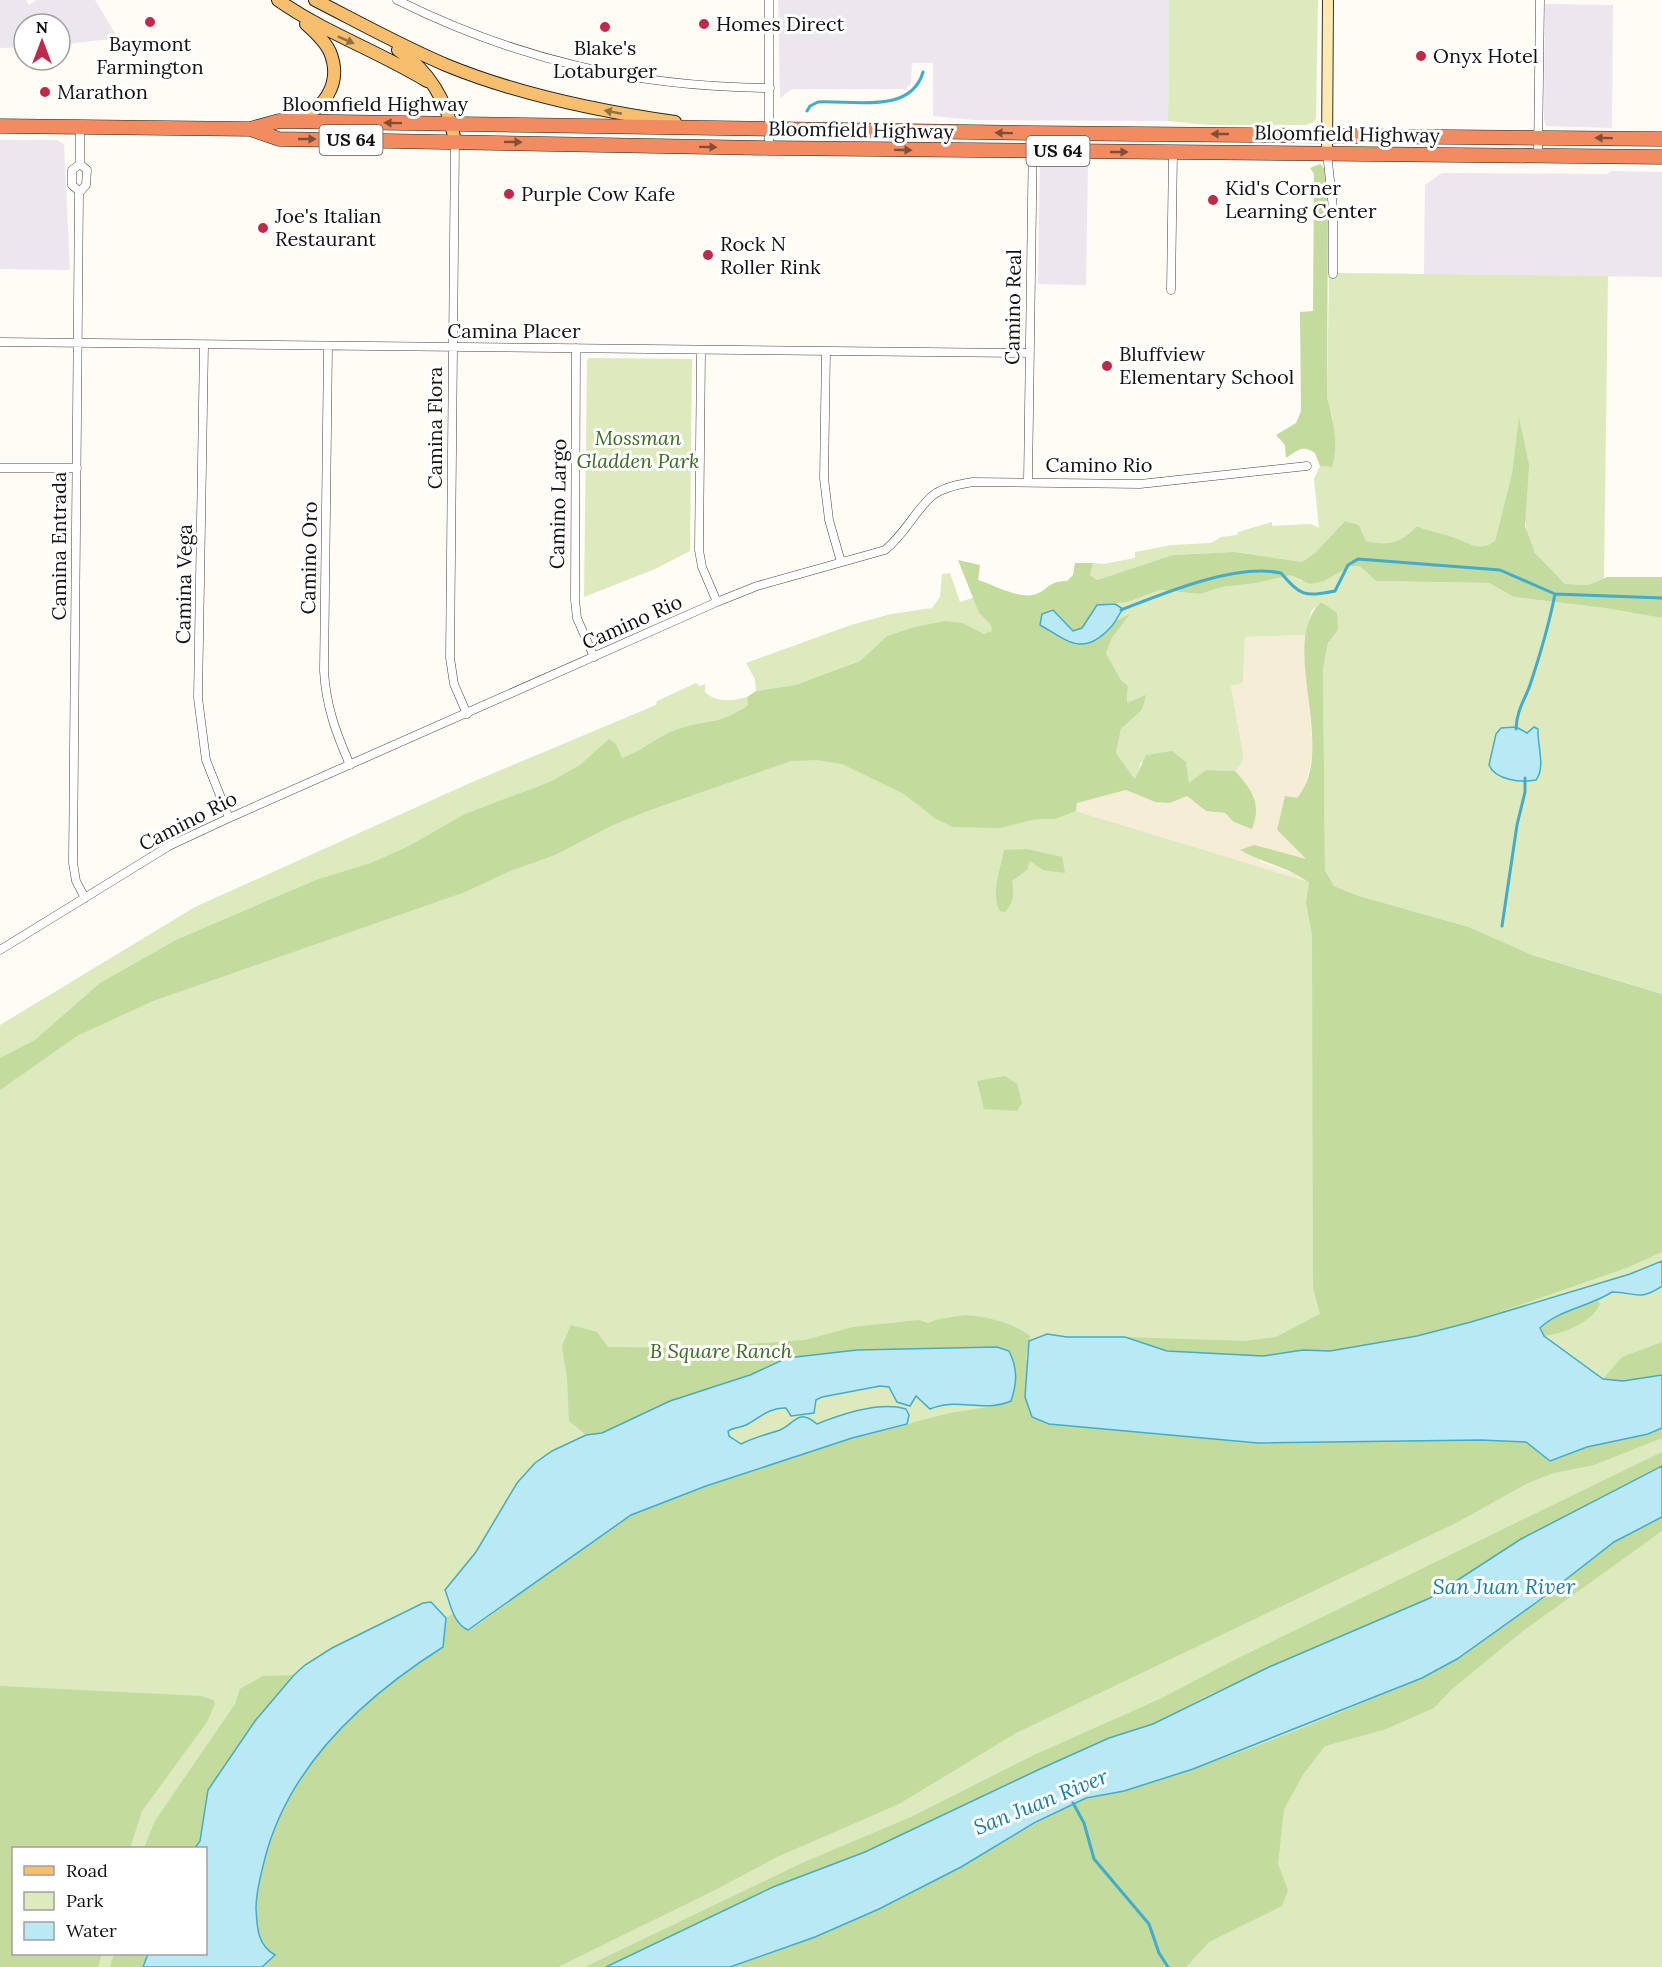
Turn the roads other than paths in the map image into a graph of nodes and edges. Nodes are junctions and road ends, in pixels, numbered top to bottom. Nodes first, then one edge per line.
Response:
1 (278, 0) edge
2 (315, 0) edge
3 (397, 0) edge
4 (770, 0) edge
5 (1328, 0) edge
6 (1540, 0) edge
7 (293, 10) junction
8 (432, 84) junction
9 (770, 88) junction
10 (279, 121) junction
11 (452, 124) junction
12 (0, 126) edge
13 (80, 127) junction
14 (712, 127) junction
15 (250, 129) junction
16 (770, 129) junction
17 (1033, 133) junction
18 (1328, 134) junction
19 (1539, 137) junction
20 (1662, 139) edge
21 (455, 141) junction
22 (769, 148) junction
23 (1033, 151) junction
24 (1173, 152) junction
25 (1327, 153) junction
26 (1538, 156) junction
27 (1662, 157) edge
28 (80, 164) junction
29 (79, 191) junction
30 (1333, 274) dead end
31 (1171, 291) dead end
32 (0, 342) edge
33 (77, 344) junction
34 (204, 346) junction
35 (328, 347) junction
36 (452, 347) junction
37 (576, 348) junction
38 (701, 351) junction
39 (826, 351) junction
40 (1029, 352) junction
41 (1307, 466) dead end
42 (0, 468) edge
43 (77, 468) junction
44 (1028, 481) junction
45 (841, 562) junction
46 (717, 602) junction
47 (594, 657) junction
48 (466, 714) junction
49 (350, 765) junction
50 (229, 818) junction
51 (85, 898) junction
52 (0, 950) edge

1 - 7 main road
2 - 8 main road
14 -> 2 main road
3 - 9 street
4 - 9 street
5 - 18 street
6 - 19 street
7 -> 8 main road
7 - 10 main road
8 - 11 main road
9 - 16 street
11 -> 10 highway, Bloomfield Highway / US 64
10 - 15 highway, Bloomfield Highway / US 64
11 - 14 highway, Bloomfield Highway / US 64
11 - 21 main road
12 - 13 highway, US 64
13 - 15 highway, US 64
13 - 28 street, Camina Entrada
14 - 16 highway, Bloomfield Highway / US 64
15 -> 21 highway, Bloomfield Highway / US 64
17 -> 16 highway, Bloomfield Highway / US 64
16 - 22 street
18 -> 17 highway, Bloomfield Highway / US 64
17 - 23 street, Camino Real
18 - 19 highway, Bloomfield Highway / US 64
18 - 25 street
20 -> 19 highway, Bloomfield Highway / US 64
19 - 26 street
21 -> 22 highway, Bloomfield Highway / US 64
21 - 36 street, Camina Flora
22 -> 23 highway, Bloomfield Highway / US 64
23 -> 24 highway, Bloomfield Highway / US 64
23 - 40 street, Camino Real
24 - 25 highway, Bloomfield Highway / US 64
24 - 31 street
25 - 26 highway, Bloomfield Highway / US 64
25 - 30 street
26 - 27 highway, Bloomfield Highway / US 64
28 - 29 street, Camina Entrada
28 - 29 street, Camina Entrada
29 - 33 street, Camina Entrada
32 - 33 street, Camina Placer
33 - 34 street, Camina Placer
33 - 43 street, Camina Entrada
34 - 35 street, Camina Placer
34 - 50 street, Camina Vega
35 - 36 street, Camina Placer
35 - 49 street, Camino Oro
36 - 37 street, Camina Placer
36 - 48 street, Camina Flora
37 - 38 street, Camina Placer
37 - 47 street, Camino Largo
38 - 39 street, Camina Placer
38 - 46 street
39 - 40 street, Camina Placer
39 - 45 street
40 - 44 street, Camino Real
41 - 44 street, Camino Rio
42 - 43 street
43 - 51 street, Camina Entrada
44 - 45 street, Camino Rio
45 - 46 street, Camino Rio
46 - 47 street, Camino Rio
47 - 48 street, Camino Rio
48 - 49 street, Camino Rio
49 - 50 street, Camino Rio
50 - 51 street, Camino Rio
51 - 52 street, Camino Rio

